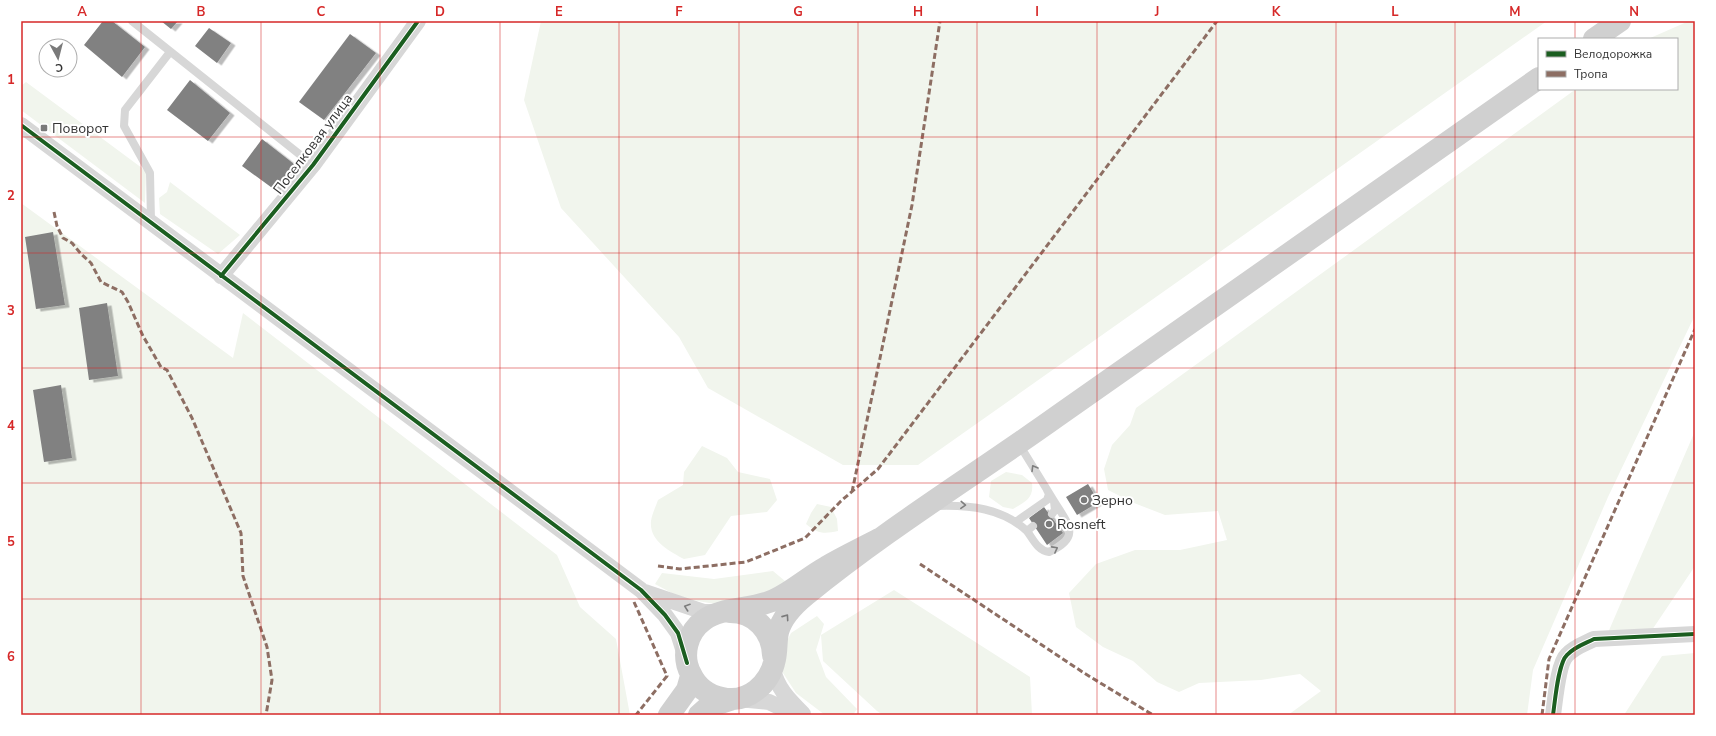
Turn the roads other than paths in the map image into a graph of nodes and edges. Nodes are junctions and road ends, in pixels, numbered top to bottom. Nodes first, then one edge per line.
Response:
1 (132, 21) edge
2 (418, 21) edge
3 (1620, 21) edge
4 (1595, 38) edge
5 (170, 52) junction
6 (1538, 79) edge
7 (21, 125) edge
8 (313, 165) junction
9 (151, 221) junction
10 (221, 276) junction
11 (1019, 444) junction
12 (1047, 490) junction
13 (1054, 500) junction
14 (924, 506) junction
15 (1052, 514) dead end
16 (1017, 521) junction
17 (879, 539) junction
18 (642, 590) junction
19 (725, 612) junction
20 (1695, 634) edge
21 (772, 667) junction
22 (689, 669) junction
23 (734, 699) junction
24 (669, 715) edge
25 (699, 715) edge
26 (796, 715) edge
27 (804, 715) edge
28 (1553, 715) edge

1 - 5 lane
2 - 8 street, Поселковая улица
3 - 4 main road
5 - 8 lane
5 - 9 lane
6 - 11 main road
7 - 9 street
8 - 10 street, Поселковая улица
9 - 10 street
10 - 18 street
12 -> 11 lane
11 - 14 main road
12 - 13 lane
12 - 16 lane
13 - 15 lane
16 -> 13 lane
14 -> 16 lane
14 - 17 main road
17 - 19 main road
21 -> 17 main road
19 -> 18 street
18 - 22 street
19 - 21 main road
19 - 22 main road
20 - 28 street
21 - 23 main road
21 - 27 street
22 - 23 main road
22 - 24 main road
23 - 25 main road
23 - 26 street

